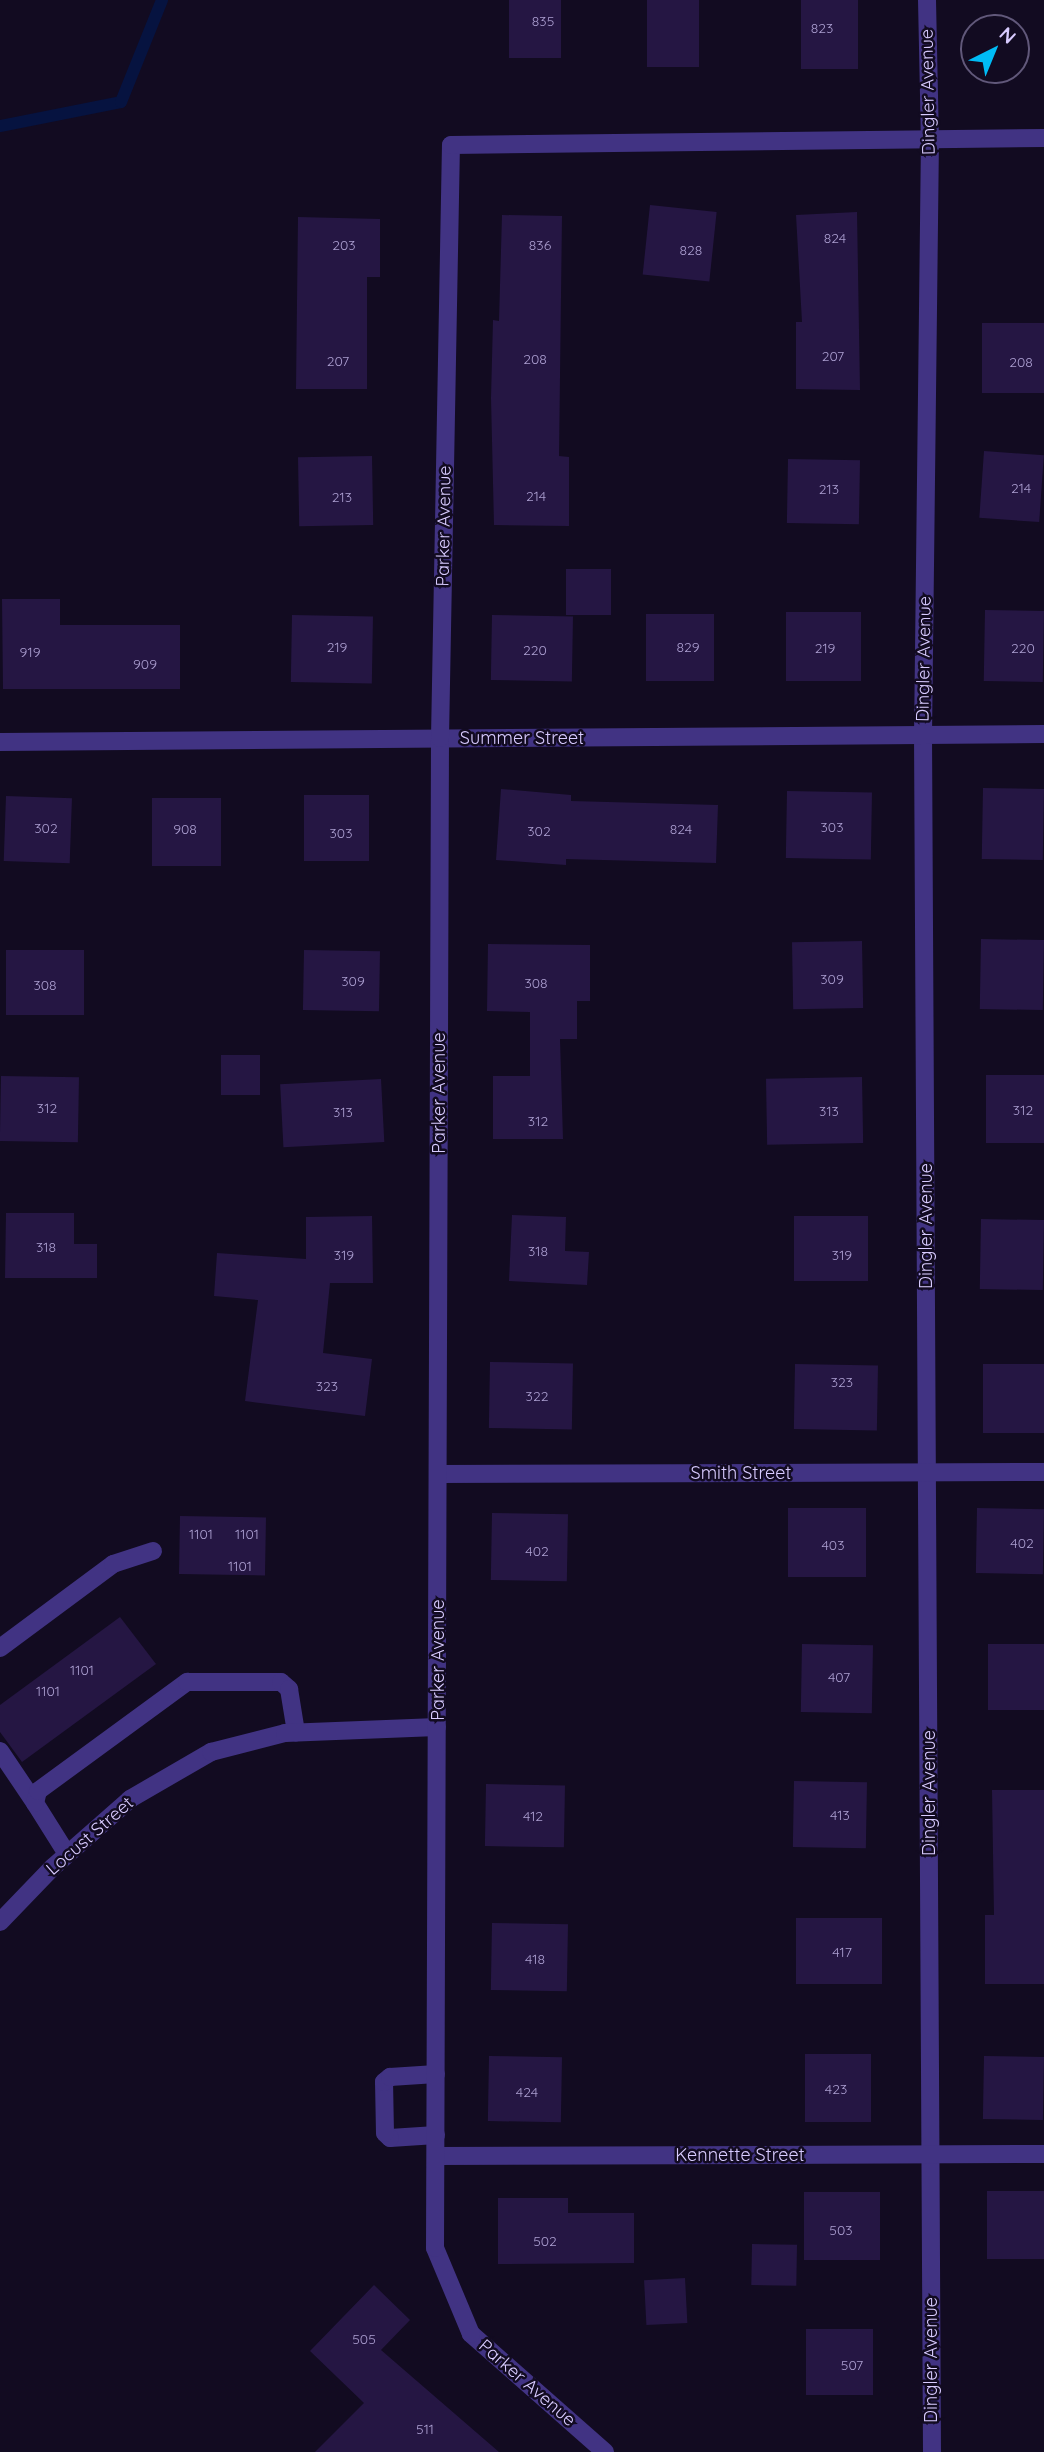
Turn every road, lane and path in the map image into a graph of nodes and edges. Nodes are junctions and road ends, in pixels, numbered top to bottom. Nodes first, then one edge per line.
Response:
1 (927, 0) edge
2 (930, 138) junction
3 (1044, 138) edge
4 (923, 734) junction
5 (1044, 734) edge
6 (440, 738) junction
7 (0, 742) edge
8 (927, 1472) junction
9 (1044, 1472) edge
10 (438, 1474) junction
11 (153, 1551) dead end
12 (0, 1648) edge
13 (437, 1727) junction
14 (296, 1732) junction
15 (0, 1751) edge
16 (34, 1803) junction
17 (67, 1854) junction
18 (0, 1922) edge
19 (436, 2074) junction
20 (436, 2135) junction
21 (930, 2154) junction
22 (1044, 2154) edge
23 (436, 2156) junction
24 (605, 2452) edge
25 (932, 2452) edge

1 - 2 street, Dingler Avenue
2 - 3 street
2 - 4 street, Dingler Avenue
2 - 6 street, Parker Avenue
4 - 5 street, Summer Street
4 - 6 street, Summer Street
4 - 8 street, Dingler Avenue
6 - 7 street, Summer Street
6 - 10 street, Parker Avenue
8 - 9 street, Smith Street
8 - 10 street, Smith Street
8 - 21 street, Dingler Avenue
10 - 13 street, Parker Avenue
11 - 12 street
13 - 14 street, Locust Street
13 - 19 street, Parker Avenue
14 - 16 street
14 - 17 street, Locust Street
15 - 16 street
16 - 17 street
17 - 18 street, Locust Street
19 - 20 street, Parker Avenue
19 - 20 street
20 - 23 street, Parker Avenue
21 - 22 street, Kennette Street
21 - 23 street, Kennette Street
21 - 25 street, Dingler Avenue
23 - 24 street, Parker Avenue

